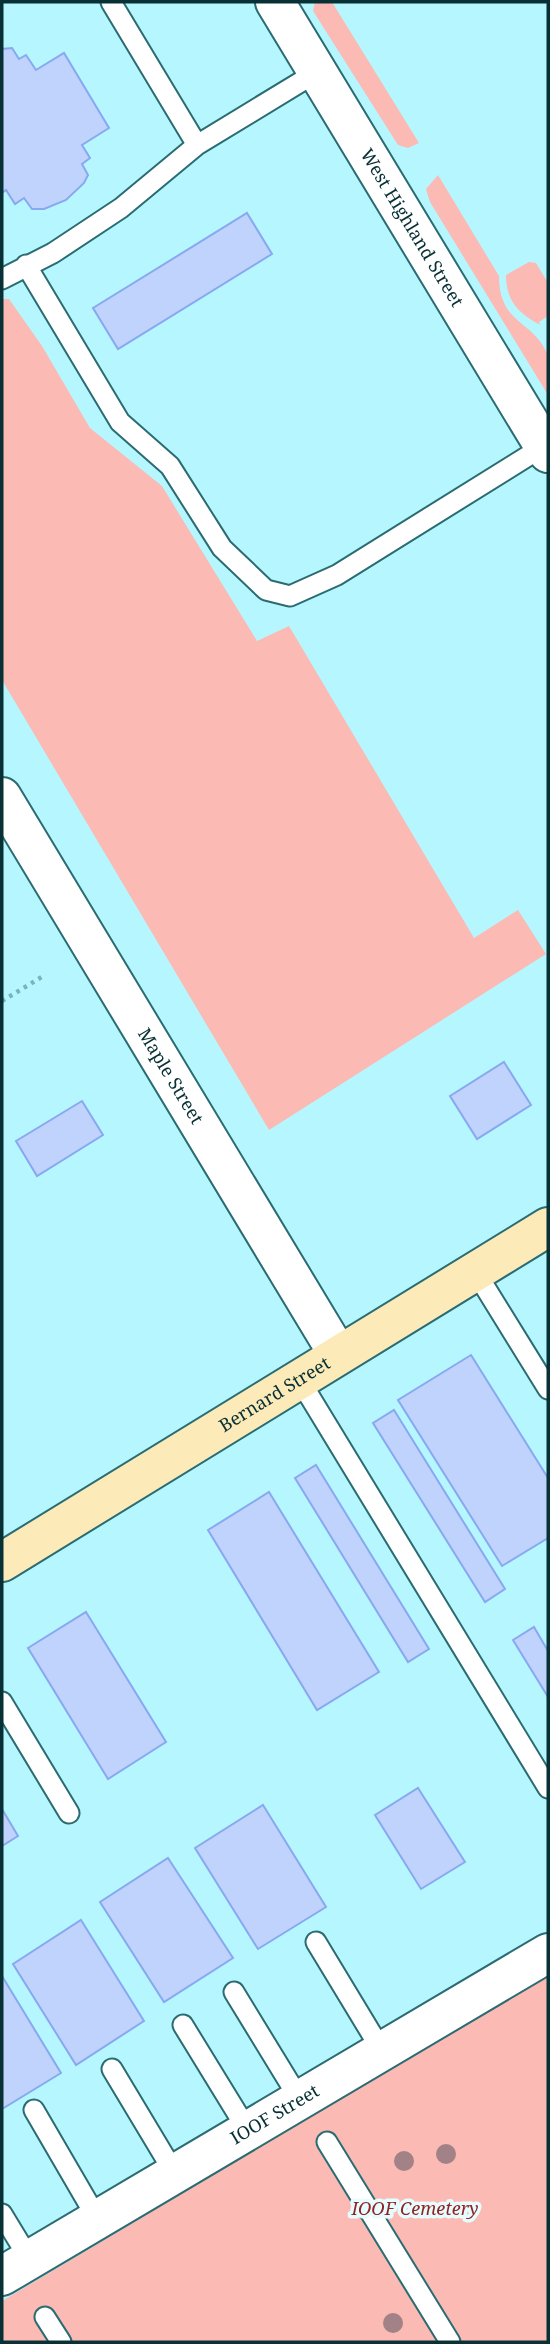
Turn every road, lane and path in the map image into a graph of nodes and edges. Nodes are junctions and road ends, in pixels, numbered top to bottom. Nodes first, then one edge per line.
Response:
1 (111, 2) edge
2 (275, 2) edge
3 (317, 72) junction
4 (197, 145) junction
5 (26, 265) junction
6 (2, 279) edge
7 (546, 450) edge
8 (2, 797) edge
9 (46, 975) dead end
10 (2, 1001) edge
11 (548, 1227) edge
12 (475, 1271) junction
13 (338, 1354) junction
14 (299, 1379) junction
15 (548, 1389) edge
16 (2, 1562) edge
17 (2, 1702) edge
18 (548, 1788) edge
19 (69, 1813) dead end
20 (316, 1942) dead end
21 (548, 1953) edge
22 (234, 1992) dead end
23 (183, 2025) dead end
24 (382, 2051) junction
25 (112, 2069) dead end
26 (300, 2100) junction
27 (34, 2110) dead end
28 (248, 2131) junction
29 (327, 2142) dead end
30 (175, 2174) junction
31 (2, 2214) edge
32 (97, 2220) junction
33 (16, 2268) edge
34 (45, 2316) dead end
35 (61, 2342) edge
36 (450, 2342) edge

1 - 4 lane
2 - 3 street, West Highland Street
3 - 4 lane
3 - 7 street, West Highland Street
4 - 5 lane
5 - 6 lane
5 - 7 lane
8 - 13 street, Maple Street
9 - 10 path
11 - 12 street, Bernard Street
12 - 13 street, Bernard Street
12 - 15 lane
13 - 14 street, Bernard Street
14 - 16 street, Bernard Street
14 - 18 lane
17 - 19 lane
20 - 24 lane
21 - 24 street, IOOF Street
22 - 26 lane
23 - 28 lane
24 - 26 street, IOOF Street
25 - 30 lane
26 - 28 street, IOOF Street
27 - 32 lane
28 - 30 street, IOOF Street
29 - 36 lane
30 - 32 street, IOOF Street
31 - 33 lane
32 - 33 street, IOOF Street
34 - 35 lane

